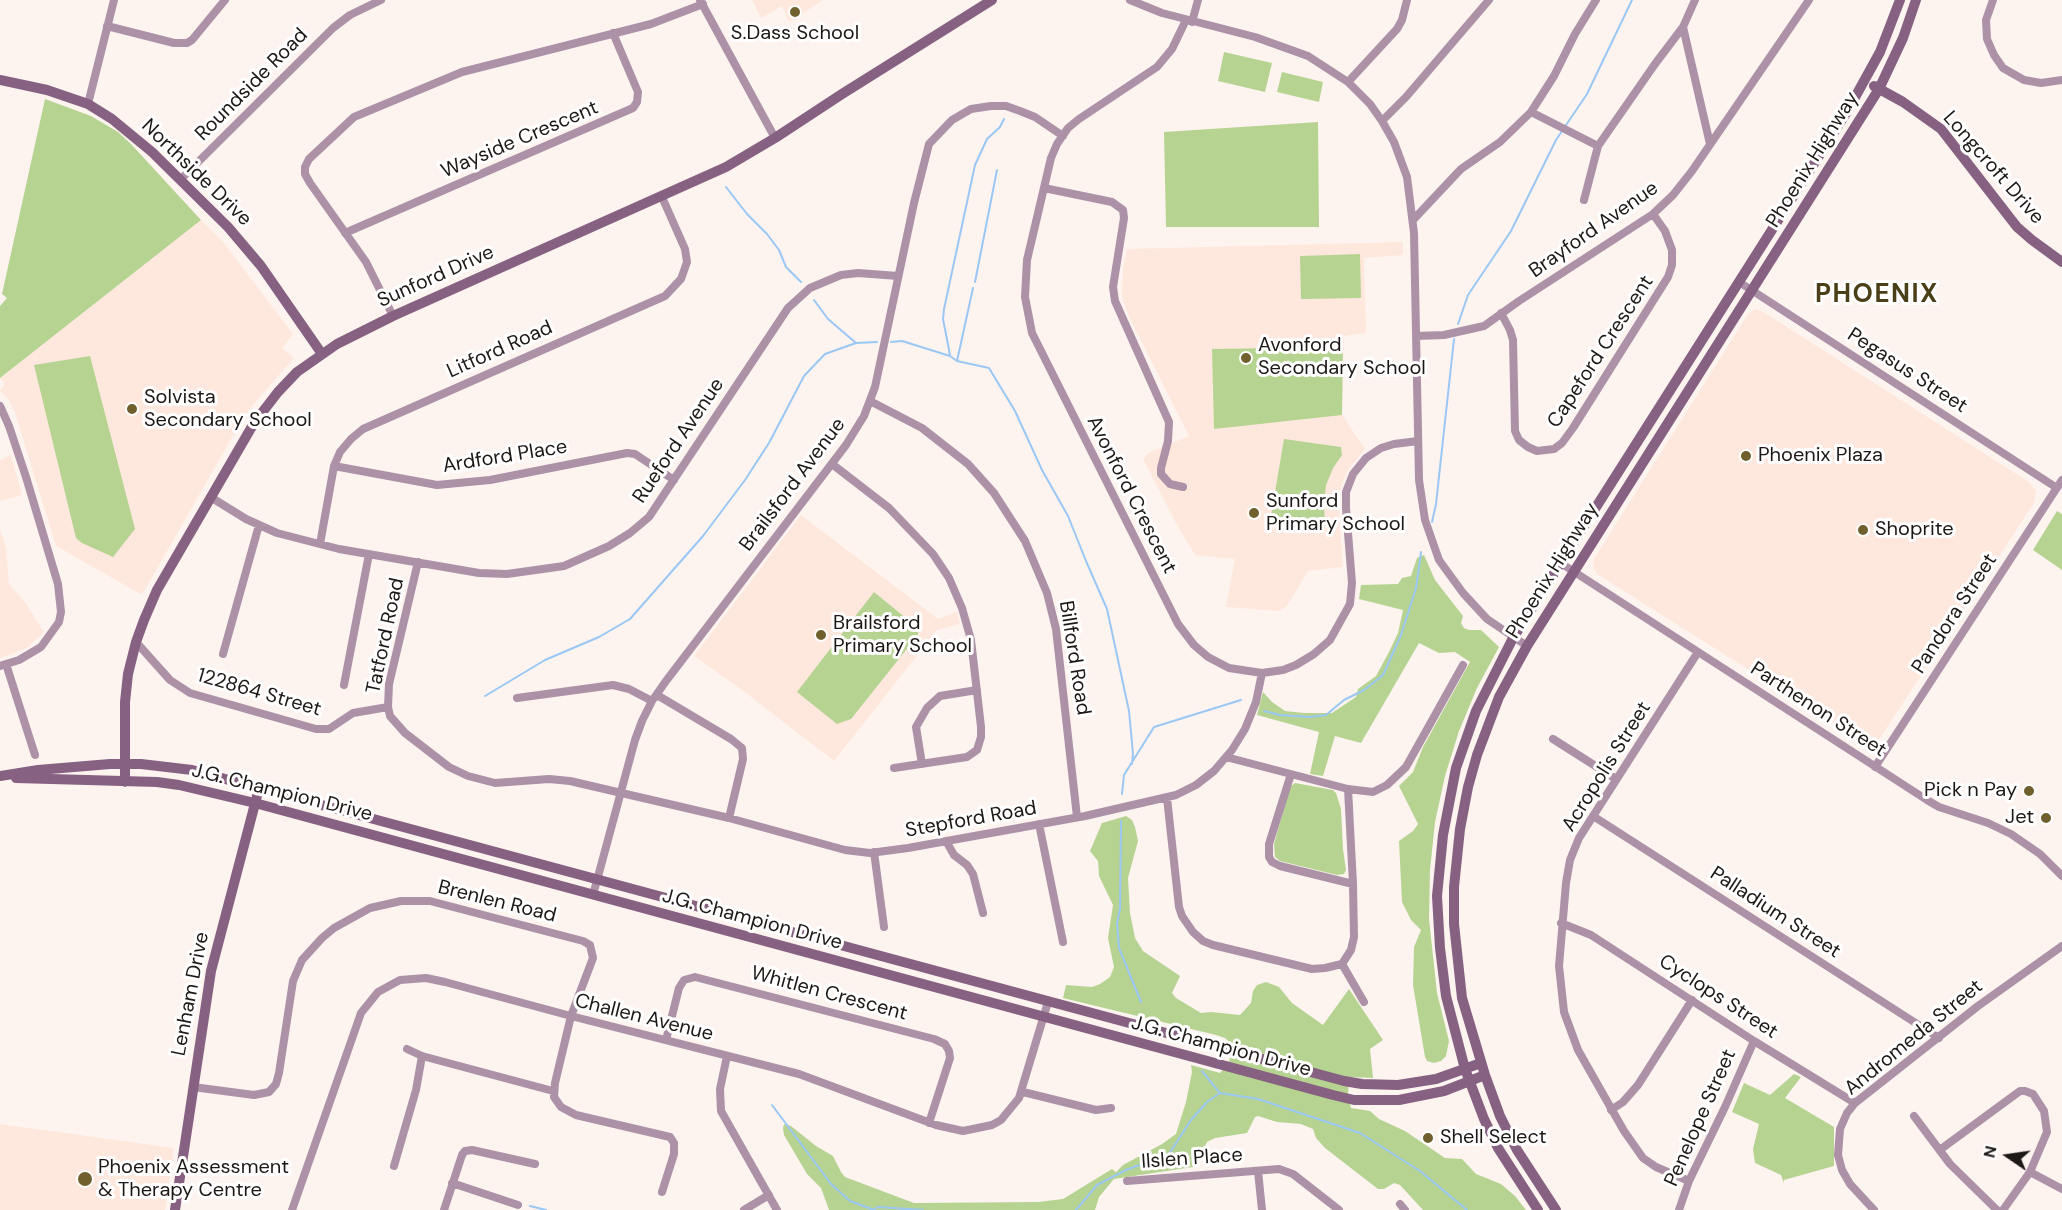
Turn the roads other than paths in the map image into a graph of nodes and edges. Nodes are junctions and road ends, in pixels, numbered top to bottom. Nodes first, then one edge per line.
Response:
1 (114, 0) edge
2 (225, 0) edge
3 (381, 0) edge
4 (992, 0) edge
5 (1130, 0) edge
6 (1198, 0) edge
7 (1407, 0) edge
8 (1489, 0) edge
9 (1596, 0) edge
10 (1695, 0) edge
11 (1809, 0) edge
12 (1900, 0) edge
13 (1916, 0) edge
14 (1993, 0) edge
15 (701, 2) edge
16 (1189, 21) junction
17 (107, 26) junction
18 (1683, 27) junction
19 (613, 33) junction
20 (0, 80) edge
21 (1865, 80) junction
22 (2062, 80) edge
23 (1348, 82) junction
24 (1879, 89) junction
25 (87, 104) junction
26 (1531, 112) junction
27 (1382, 121) junction
28 (1063, 136) junction
29 (775, 138) junction
30 (1710, 144) junction
31 (1598, 146) junction
32 (181, 179) junction
33 (1044, 188) junction
34 (662, 197) junction
35 (1584, 200) dead end
36 (1653, 214) junction
37 (1413, 220) junction
38 (345, 233) junction
39 (2062, 262) edge
40 (898, 276) junction
41 (1739, 282) junction
42 (1752, 290) junction
43 (1501, 314) junction
44 (393, 316) junction
45 (1416, 336) junction
46 (322, 354) junction
47 (870, 401) junction
48 (0, 406) edge
49 (1418, 441) junction
50 (832, 464) junction
51 (334, 466) junction
52 (674, 480) junction
53 (2062, 480) edge
54 (1183, 487) dead end
55 (2057, 488) junction
56 (212, 498) junction
57 (258, 525) junction
58 (320, 544) junction
59 (369, 554) junction
60 (418, 562) junction
61 (1559, 562) junction
62 (1573, 572) junction
63 (1513, 638) junction
64 (136, 642) junction
65 (1527, 646) junction
66 (1698, 652) junction
67 (223, 654) dead end
68 (3, 665) edge
69 (1463, 665) dead end
70 (1262, 673) junction
71 (344, 685) dead end
72 (977, 690) junction
73 (517, 698) dead end
74 (654, 698) junction
75 (388, 707) junction
76 (1553, 739) dead end
77 (35, 754) dead end
78 (1226, 757) junction
79 (125, 763) junction
80 (922, 764) junction
81 (1875, 766) junction
82 (894, 768) dead end
83 (1291, 774) junction
84 (2, 776) edge
85 (1616, 779) junction
86 (125, 782) junction
87 (259, 787) junction
88 (1348, 789) junction
89 (620, 792) junction
90 (1167, 798) junction
91 (255, 802) junction
92 (1593, 816) junction
93 (1077, 817) junction
94 (729, 818) junction
95 (1039, 824) junction
96 (946, 841) junction
97 (874, 852) junction
98 (2062, 874) edge
99 (597, 880) junction
100 (1353, 884) junction
101 (593, 895) junction
102 (983, 913) dead end
103 (1561, 923) junction
104 (884, 927) dead end
105 (1063, 942) dead end
106 (2062, 946) edge
107 (1342, 964) junction
108 (1692, 1000) junction
109 (1048, 1002) junction
110 (1364, 1002) dead end
111 (571, 1016) junction
112 (1043, 1018) junction
113 (1455, 1035) junction
114 (1939, 1038) junction
115 (666, 1040) junction
116 (1754, 1041) junction
117 (407, 1049) dead end
118 (422, 1056) junction
119 (727, 1056) junction
120 (1481, 1063) junction
121 (1465, 1069) junction
122 (1485, 1075) junction
123 (1436, 1079) junction
124 (1469, 1082) junction
125 (193, 1087) junction
126 (553, 1091) junction
127 (1023, 1092) junction
128 (1855, 1103) junction
129 (1111, 1108) dead end
130 (1611, 1110) junction
131 (1914, 1116) dead end
132 (929, 1123) junction
133 (1941, 1149) junction
134 (535, 1164) dead end
135 (394, 1166) dead end
136 (1258, 1171) junction
137 (2030, 1172) junction
138 (1127, 1181) dead end
139 (1689, 1181) junction
140 (452, 1184) junction
141 (2062, 1189) edge
142 (662, 1192) dead end
143 (769, 1195) junction
144 (518, 1205) dead end
145 (175, 1210) edge
146 (292, 1210) edge
147 (444, 1210) edge
148 (744, 1210) edge
149 (777, 1210) edge
150 (1262, 1210) edge
151 (1339, 1210) edge
152 (1538, 1210) edge
153 (1556, 1210) edge
154 (1679, 1210) edge
155 (1874, 1210) edge
156 (1996, 1210) edge
157 (2003, 1210) edge

1 - 17 street
2 - 17 street
3 - 32 street, Roundside Road
4 - 29 main road, Sunford Drive
5 - 16 street
6 - 16 street, Avonford Crescent
7 - 23 street
8 - 27 street
9 - 26 street
10 - 18 street
11 - 30 street, Brayford Avenue
12 - 21 main road, Phoenix Highway
13 - 24 main road, Phoenix Highway
14 - 22 street
15 - 19 street
15 - 29 street
16 - 23 street
16 - 28 street, Avonford Crescent
17 - 25 street
18 - 30 street
18 - 31 street
19 - 38 street, Wayside Crescent
19 - 38 street
20 - 25 main road, Northside Drive
21 - 24 main road, Longcroft Drive
21 - 41 main road, Phoenix Highway
23 - 27 street
24 - 39 main road, Longcroft Drive
24 - 42 main road, Phoenix Highway
25 - 32 main road, Northside Drive
26 - 31 street
26 - 37 street
27 - 37 street
28 - 33 street, Avonford Crescent
28 - 40 street, Brailsford Avenue
29 - 34 main road, Sunford Drive
30 - 36 street, Brayford Avenue
31 - 35 street
32 - 46 main road, Northside Drive
33 - 54 street
33 - 70 street, Avonford Crescent
34 - 44 main road, Sunford Drive
34 - 51 street, Litford Road
36 - 43 street, Brayford Avenue
36 - 43 street, Capeford Crescent
37 - 45 street
38 - 44 street
40 - 47 street, Brailsford Avenue
40 - 52 street, Rueford Avenue
41 - 42 street, Pegasus Street
41 - 61 main road, Phoenix Highway
42 - 55 street, Pegasus Street
42 - 62 main road, Phoenix Highway
43 - 45 street, Brayford Avenue
44 - 46 main road, Sunford Drive
45 - 49 street
46 - 56 main road, Sunford Drive
47 - 50 street, Brailsford Avenue
47 - 93 street, Billford Road
48 - 68 street
49 - 63 street
49 - 70 street, Avonford Crescent
50 - 72 street
50 - 74 street, Brailsford Avenue
51 - 52 street, Ardford Place
51 - 58 street, Litford Road
52 - 60 street, Rueford Avenue
53 - 55 street, Pandora Street
55 - 81 street, Pandora Street
56 - 57 street, Rueford Avenue
56 - 64 main road, Sunford Drive
57 - 58 street, Rueford Avenue
57 - 67 street
58 - 59 street, Rueford Avenue
59 - 60 street, Rueford Avenue
59 - 71 street
60 - 75 street, Tatford Road
61 - 62 street, Parthenon Street
61 - 63 main road, Phoenix Highway
62 - 65 main road, Phoenix Highway
62 - 66 street, Parthenon Street
63 - 65 street
63 - 113 main road, Phoenix Highway
64 - 75 street, 122864 Street
64 - 79 main road, Sunford Drive
65 - 120 main road, Phoenix Highway
66 - 81 street, Parthenon Street
66 - 85 street, Acropolis Street
68 - 77 street
69 - 88 street
70 - 78 street, Stepford Road
72 - 80 street
72 - 80 street
73 - 74 street
74 - 89 street, Brailsford Avenue
74 - 94 street
75 - 89 street, Tatford Road
76 - 85 street
78 - 83 street
78 - 90 street, Stepford Road
79 - 84 main road, J.G. Champion Drive
79 - 86 main road, Sunford Drive
79 - 87 main road, J.G. Champion Drive
80 - 82 street
81 - 98 street, Parthenon Street
83 - 88 street
83 - 100 street
84 - 86 main road, J.G. Champion Drive
85 - 92 street, Acropolis Street
86 - 91 main road, J.G. Champion Drive
87 - 91 main road, Lenham Drive
87 - 99 main road, J.G. Champion Drive
88 - 100 street
89 - 94 street, Stepford Road
89 - 99 street, Brailsford Avenue
90 - 93 street, Stepford Road
90 - 107 street
91 - 101 main road, J.G. Champion Drive
91 - 125 main road, Lenham Drive
92 - 103 street, Acropolis Street
92 - 114 street, Palladium Street
93 - 95 street, Stepford Road
94 - 97 street, Stepford Road
95 - 96 street, Stepford Road
95 - 105 street
96 - 97 street, Stepford Road
96 - 102 street
97 - 104 street
99 - 101 street, Brailsford Avenue
99 - 109 main road, J.G. Champion Drive
100 - 107 street
101 - 112 main road, J.G. Champion Drive
103 - 108 street, Cyclops Street
103 - 130 street, Acropolis Street
106 - 114 street, Andromeda Street
107 - 110 street
108 - 116 street, Cyclops Street
108 - 130 street
109 - 112 street, Challen Avenue
109 - 123 main road, J.G. Champion Drive
111 - 115 street, Challen Avenue
111 - 125 street, Brenlen Road
111 - 126 street
111 - 146 street, Challen Avenue
112 - 124 main road, J.G. Champion Drive
112 - 127 street, Challen Avenue
113 - 121 main road, Phoenix Highway
113 - 123 main road
114 - 128 street, Andromeda Street
115 - 119 street, Challen Avenue
115 - 132 street, Whitlen Crescent
116 - 128 street, Cyclops Street
116 - 139 street, Penelope Street
117 - 118 street
118 - 126 street
118 - 135 street
119 - 132 street, Challen Avenue
119 - 143 street
120 - 121 main road, J.G. Champion Drive
120 - 122 main road, Phoenix Highway
121 - 123 main road, J.G. Champion Drive
121 - 124 main road, Phoenix Highway
122 - 124 main road, J.G. Champion Drive
122 - 153 main road, Phoenix Highway
124 - 152 main road, Phoenix Highway
125 - 145 main road, Lenham Drive
126 - 142 street
127 - 129 street
127 - 132 street, Challen Avenue
128 - 155 street, Andromeda Street
130 - 139 street, Acropolis Street
131 - 133 street
133 - 137 street
133 - 156 street
134 - 140 street
136 - 138 street, Ilslen Place
136 - 150 street, Ilslen Place
136 - 151 street, Ilslen Place
137 - 141 street
137 - 157 street
139 - 154 street, Penelope Street
140 - 144 street
140 - 147 street
143 - 148 street
143 - 149 street

